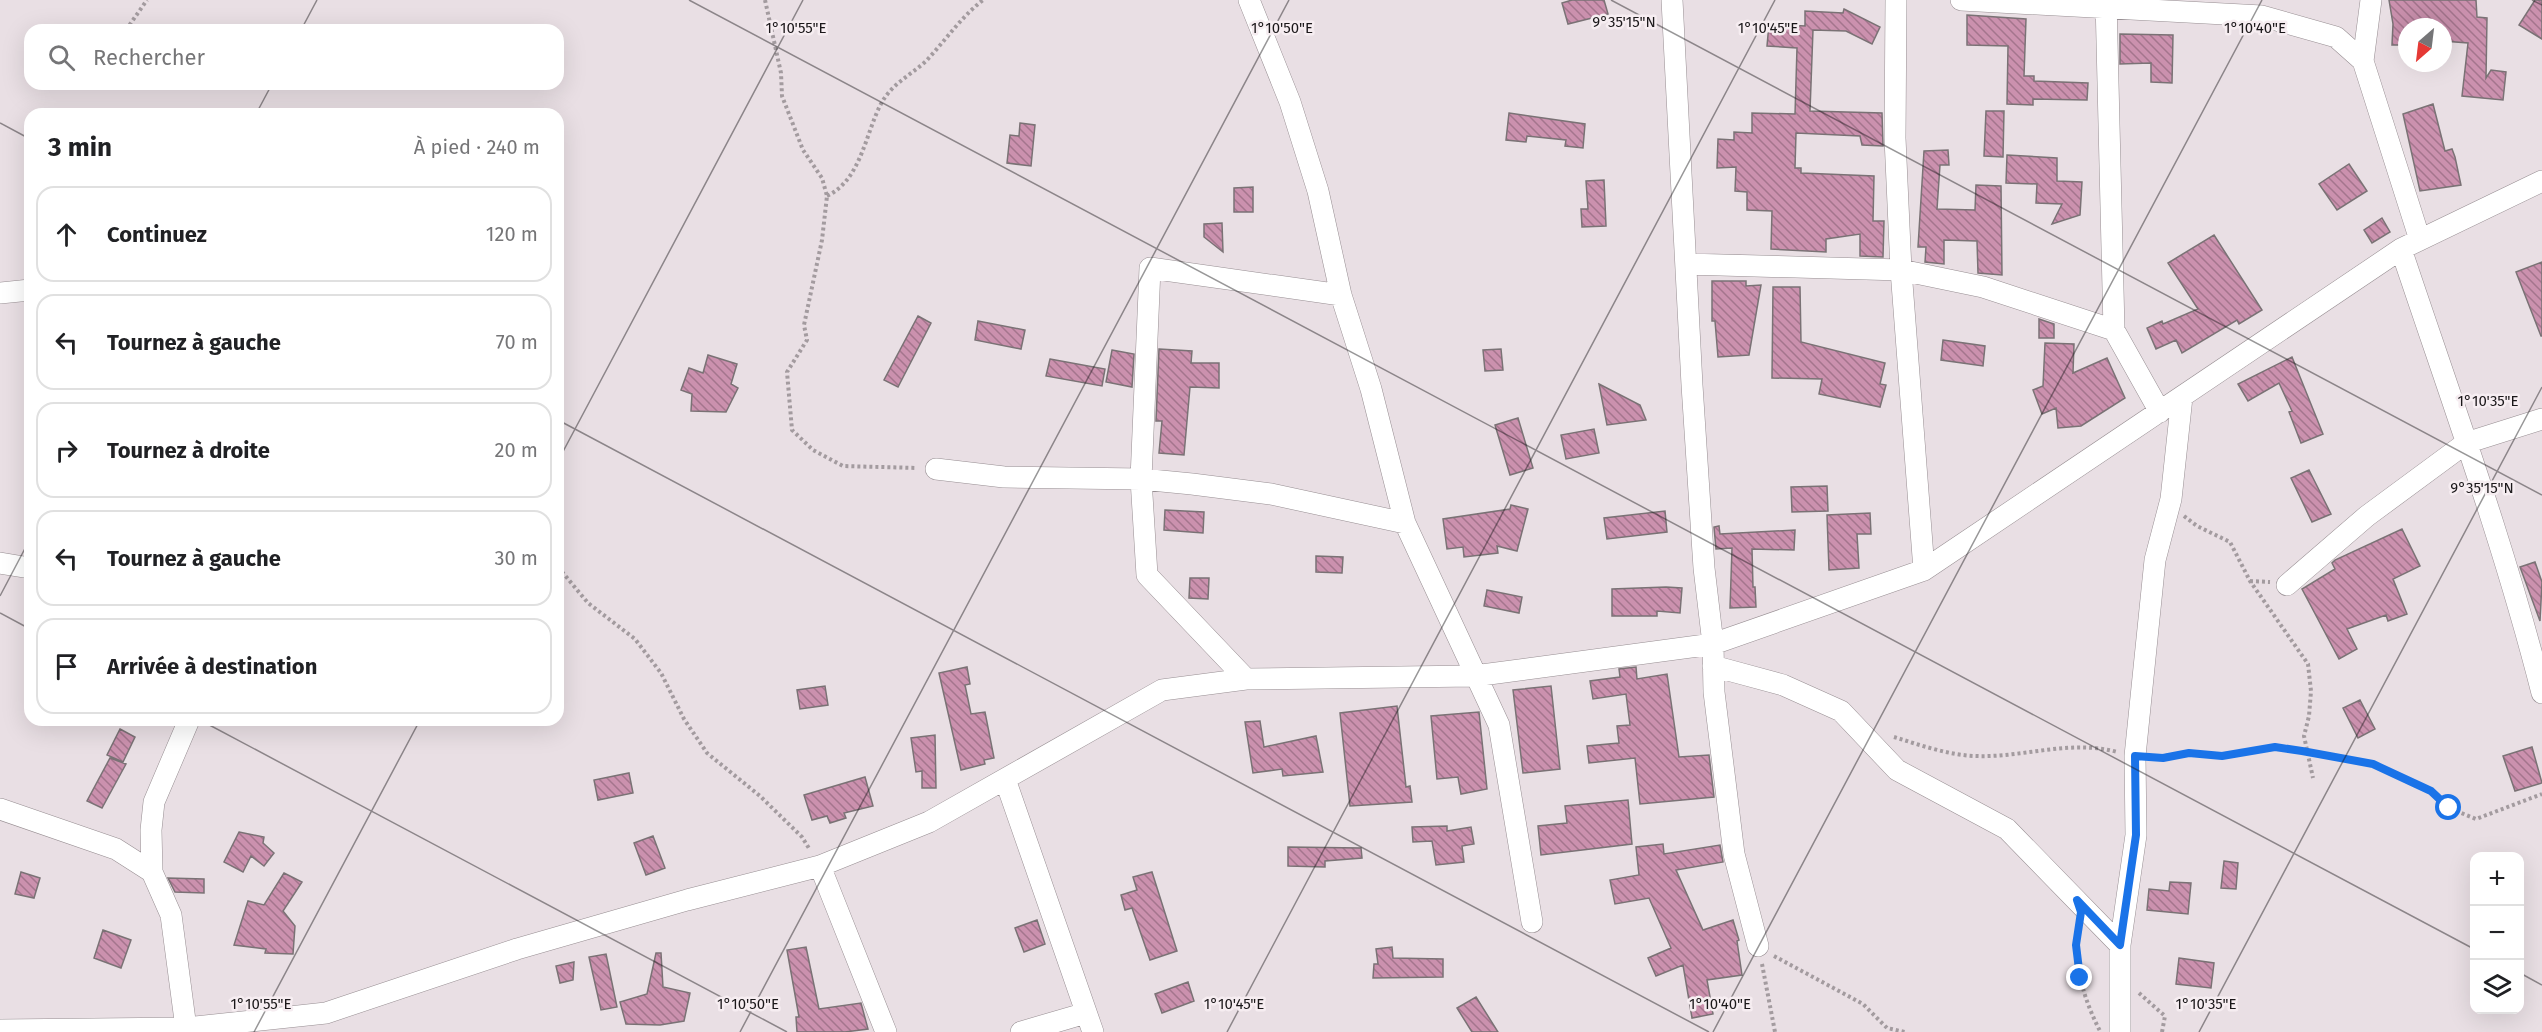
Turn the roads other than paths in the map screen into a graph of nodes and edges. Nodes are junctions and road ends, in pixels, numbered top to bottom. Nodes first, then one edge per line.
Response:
1 (1249, 0) edge
2 (1672, 0) edge
3 (1896, 0) edge
4 (1961, 0) edge
5 (2371, 0) edge
6 (2106, 3) edge
7 (2363, 61) junction
8 (2542, 180) edge
9 (2410, 244) junction
10 (1686, 264) junction
11 (1901, 270) junction
12 (24, 291) edge
13 (0, 294) edge
14 (1341, 295) junction
15 (2114, 330) junction
16 (2182, 398) junction
17 (2160, 412) junction
18 (2542, 418) edge
19 (2466, 443) junction
20 (936, 469) road end
21 (1141, 479) junction
22 (1405, 523) junction
23 (0, 563) edge
24 (24, 567) edge
25 (1924, 570) junction
26 (2287, 585) dead end
27 (1713, 644) junction
28 (1713, 666) junction
29 (1474, 676) junction
30 (1246, 679) junction
31 (2542, 693) edge
32 (186, 726) edge
33 (1005, 778) junction
34 (0, 809) edge
35 (820, 866) junction
36 (153, 872) junction
37 (1532, 922) dead end
38 (2120, 945) junction
39 (1758, 946) road end
40 (1090, 1022) edge
41 (186, 1028) junction
42 (0, 1030) edge
43 (886, 1032) edge
44 (1021, 1032) edge
45 (2120, 1032) edge

1 - 14 street
2 - 10 street
3 - 11 street
4 - 6 street
5 - 7 street
6 - 7 street
6 - 15 street
7 - 9 street
8 - 9 street
9 - 16 street
9 - 19 street
10 - 11 street
10 - 27 street
11 - 15 street
11 - 25 street
12 - 13 street
14 - 21 street
14 - 22 street
15 - 17 street
16 - 17 street
16 - 38 street
17 - 25 street
18 - 19 street
19 - 26 street
19 - 31 street
20 - 21 street
21 - 22 street
21 - 30 street
22 - 29 street
23 - 24 street
25 - 27 street
27 - 28 street
27 - 29 street
28 - 38 street
28 - 39 street
29 - 30 street
29 - 37 street
30 - 33 street
32 - 36 street
33 - 35 street
33 - 40 street
34 - 36 street
35 - 41 street
35 - 43 street
36 - 41 street
38 - 45 street
40 - 44 street
41 - 42 street

